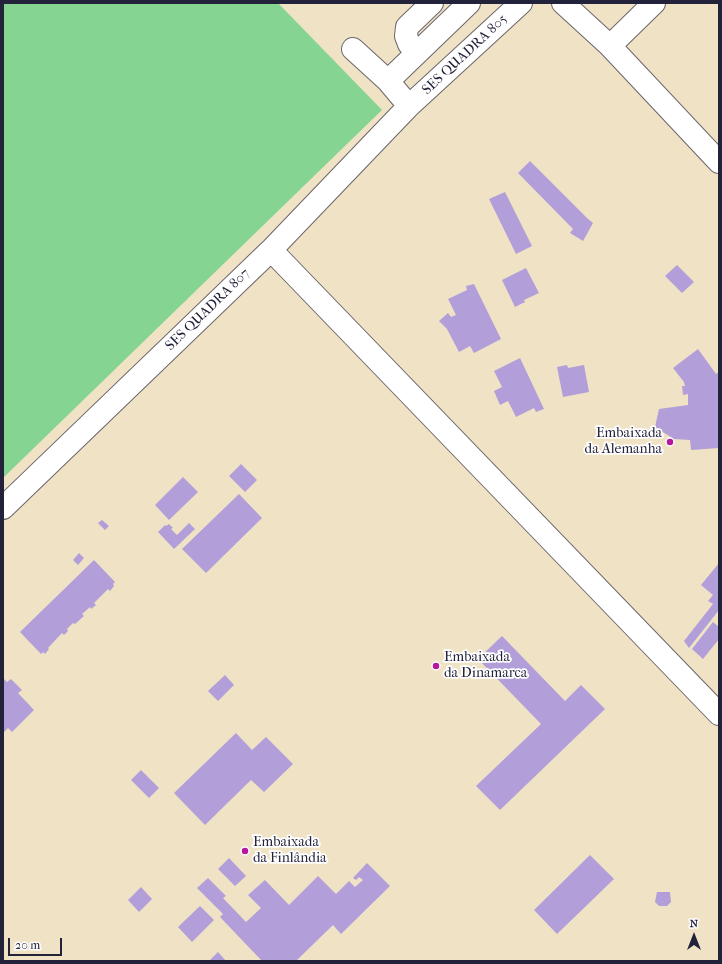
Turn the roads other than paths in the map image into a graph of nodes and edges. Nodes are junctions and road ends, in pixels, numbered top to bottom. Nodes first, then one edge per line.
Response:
1 (432, 3) edge
2 (469, 3) edge
3 (521, 3) edge
4 (563, 3) edge
5 (654, 3) edge
6 (610, 46) junction
7 (353, 49) dead end
8 (417, 53) junction
9 (388, 81) junction
10 (409, 106) junction
11 (719, 162) edge
12 (270, 250) junction
13 (3, 508) edge
14 (719, 714) edge

1 - 8 street
2 - 8 street
3 - 10 street, SES QUADRA 805
4 - 6 street
5 - 6 street
6 - 11 street
7 - 9 street
8 - 9 street
9 - 10 street
10 - 12 street, SES QUADRA 807
12 - 13 street, SES QUADRA 807
12 - 14 street

